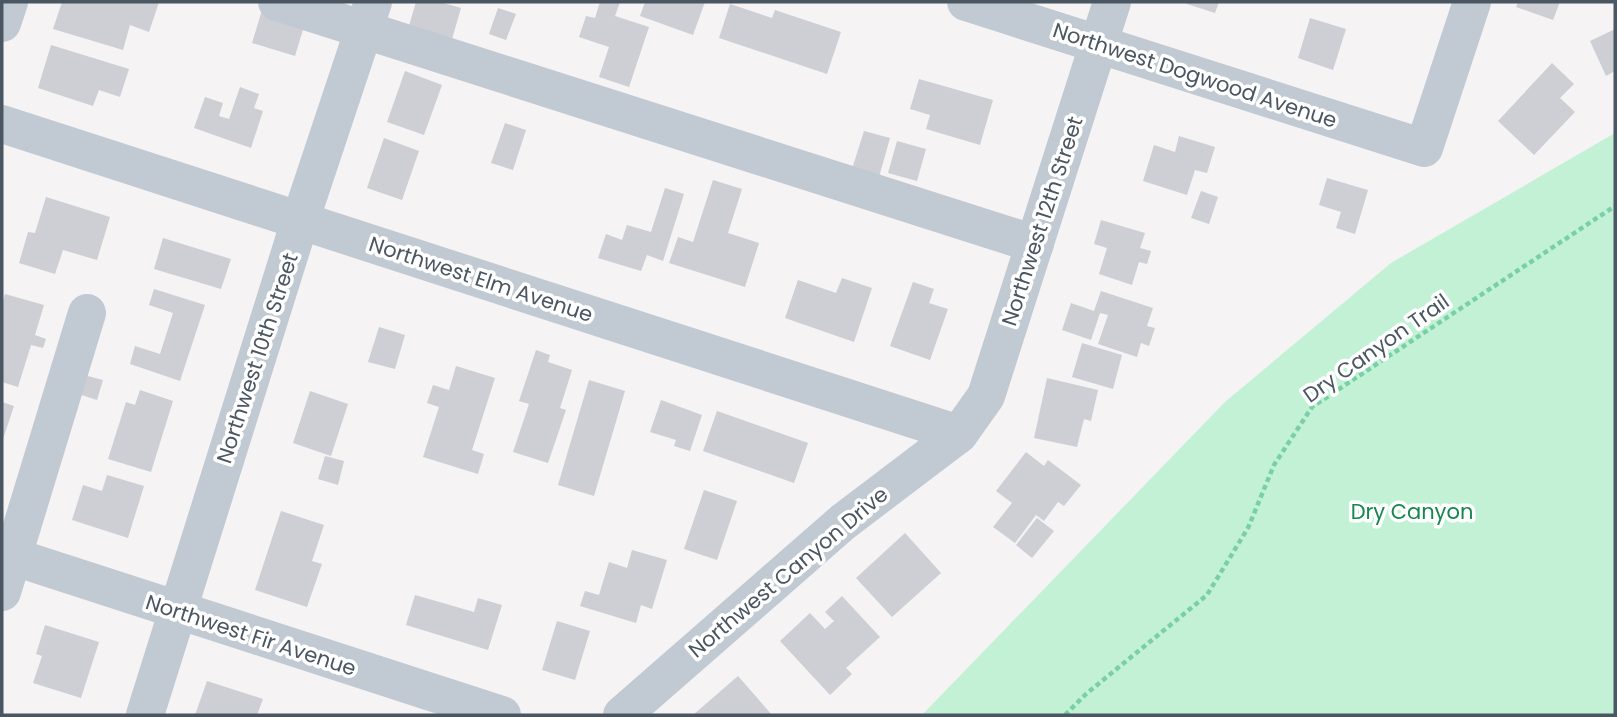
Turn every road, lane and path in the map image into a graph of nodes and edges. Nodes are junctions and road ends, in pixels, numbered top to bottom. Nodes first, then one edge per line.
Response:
1 (9, 2) edge
2 (277, 2) edge
3 (966, 2) edge
4 (1112, 2) edge
5 (1472, 2) edge
6 (369, 16) edge
7 (2, 23) edge
8 (1099, 43) junction
9 (2, 124) edge
10 (1615, 205) edge
11 (300, 221) junction
12 (1035, 244) junction
13 (87, 313) dead end
14 (959, 434) junction
15 (5, 567) edge
16 (176, 611) junction
17 (145, 715) edge
18 (502, 715) edge
19 (622, 715) edge
20 (1065, 715) edge

1 - 7 street
2 - 6 street
3 - 8 street, Northwest Dogwood Avenue
4 - 8 street, Northwest 12th Street
5 - 8 street, Northwest Dogwood Avenue
6 - 11 street, Northwest 10th Street
6 - 12 street
8 - 12 street, Northwest 12th Street
9 - 11 street, Northwest Elm Avenue
10 - 20 path, Dry Canyon Trail
11 - 14 street, Northwest Elm Avenue
11 - 16 street, Northwest 10th Street
12 - 14 street, Northwest 12th Street
13 - 15 street
14 - 19 street, Northwest Canyon Drive
15 - 16 street, Northwest Fir Avenue
16 - 17 street, Northwest 10th Street
16 - 18 street, Northwest Fir Avenue

